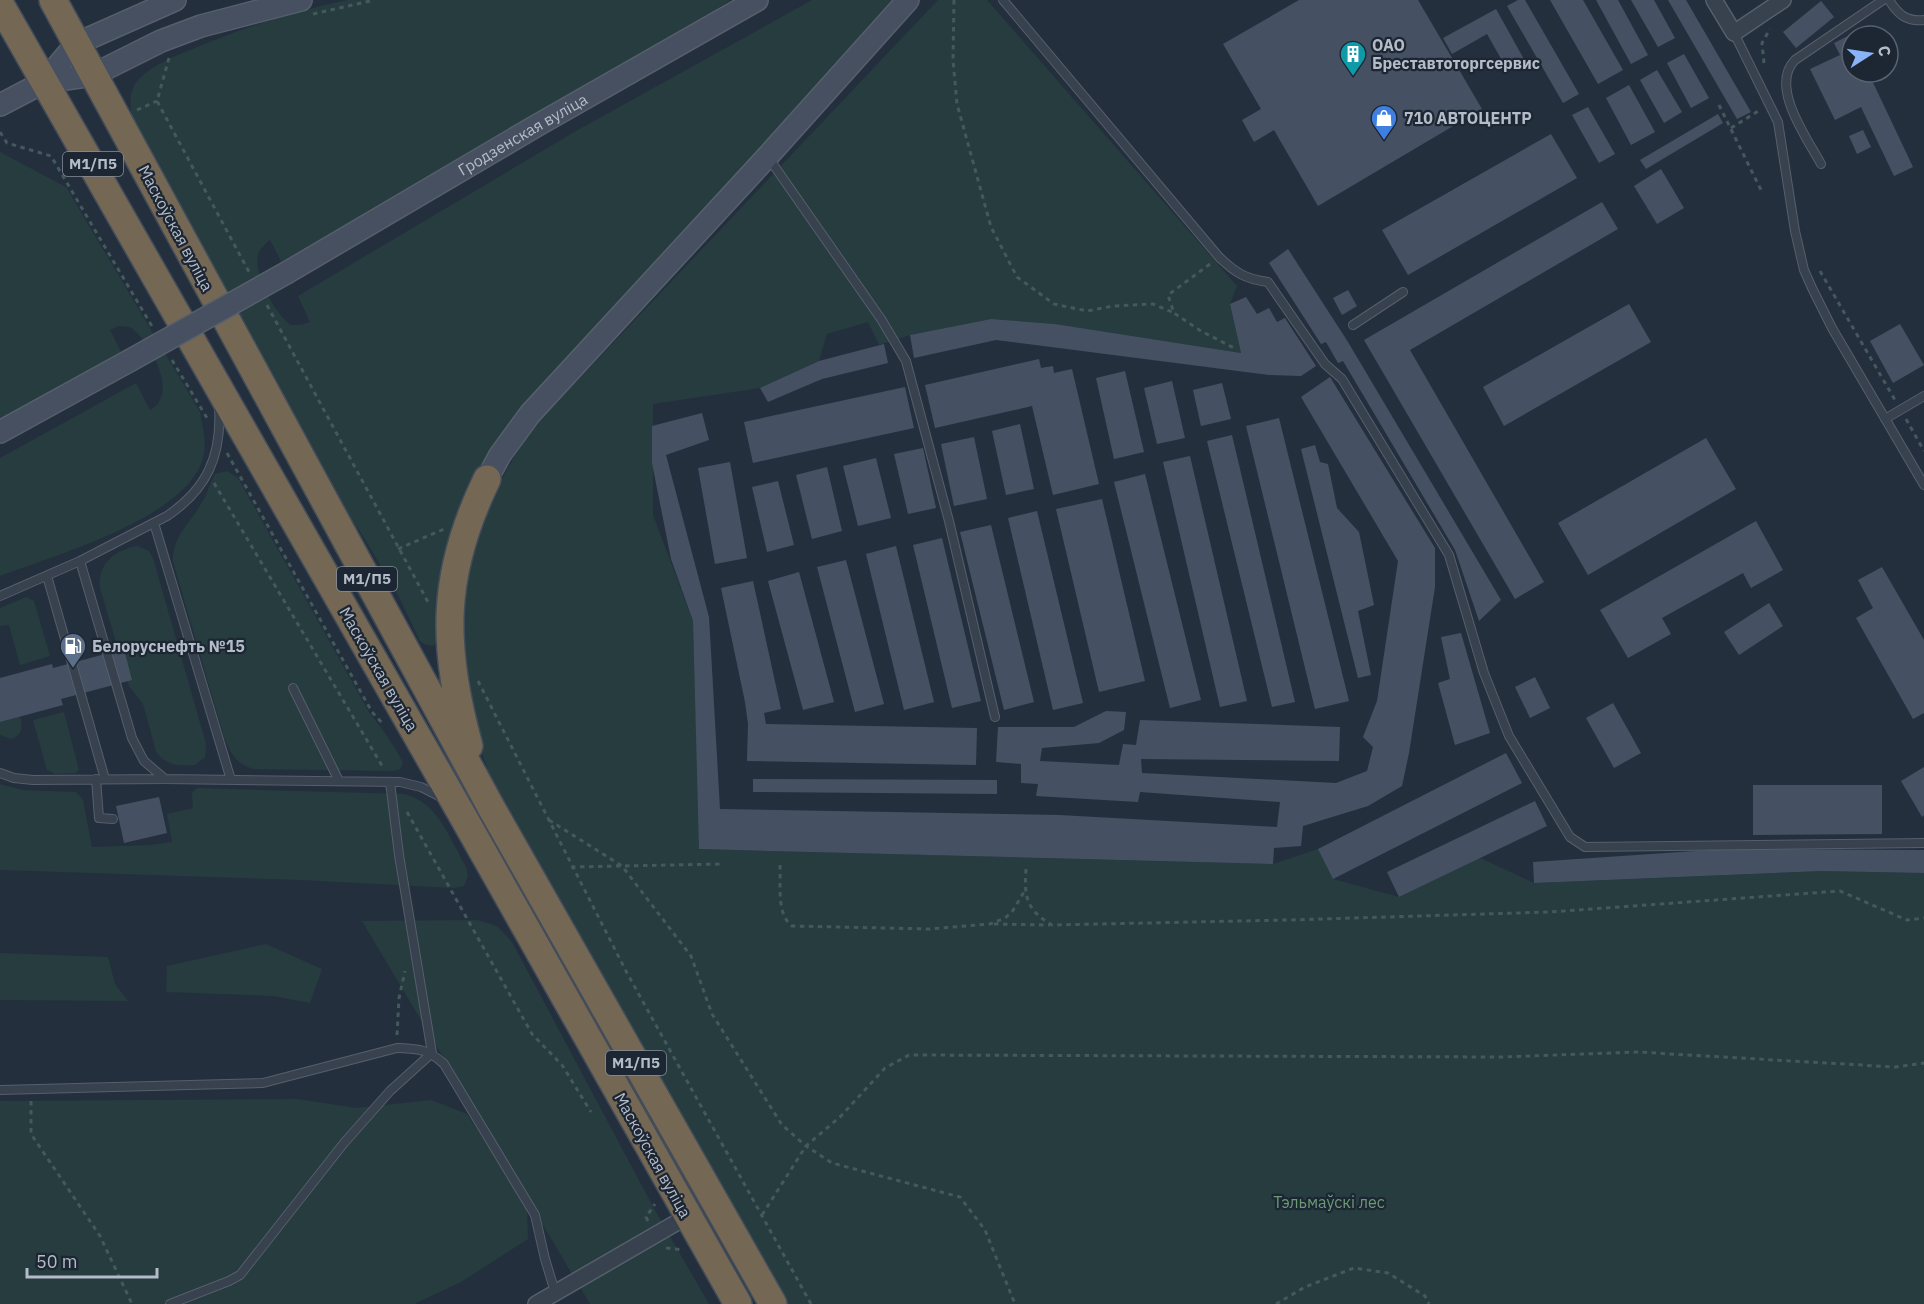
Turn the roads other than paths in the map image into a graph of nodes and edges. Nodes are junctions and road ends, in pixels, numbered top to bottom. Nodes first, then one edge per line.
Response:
1 (53, 0) edge
2 (175, 0) edge
3 (301, 0) edge
4 (757, 0) edge
5 (908, 0) edge
6 (1003, 0) edge
7 (1714, 0) edge
8 (1784, 0) edge
9 (1883, 0) edge
10 (1889, 0) edge
11 (0, 4) edge
12 (1924, 20) edge
13 (1734, 33) junction
14 (76, 44) junction
15 (93, 75) junction
16 (44, 81) junction
17 (0, 105) edge
18 (768, 157) junction
19 (1821, 164) dead end
20 (1403, 292) dead end
21 (1353, 325) dead end
22 (213, 378) junction
23 (1924, 396) edge
24 (1885, 419) junction
25 (0, 432) edge
26 (487, 479) joint
27 (1924, 485) edge
28 (154, 523) junction
29 (80, 561) junction
30 (47, 576) junction
31 (0, 596) edge
32 (293, 687) dead end
33 (995, 717) dead end
34 (0, 772) edge
35 (100, 779) junction
36 (165, 779) junction
37 (231, 780) junction
38 (339, 781) junction
39 (390, 782) junction
40 (492, 809) junction
41 (113, 819) dead end
42 (465, 820) junction
43 (1924, 843) edge
44 (432, 1053) junction
45 (0, 1090) edge
46 (714, 1201) junction
47 (688, 1216) junction
48 (559, 1298) edge
49 (170, 1304) edge
50 (536, 1304) edge
51 (738, 1304) edge
52 (773, 1304) edge

1 - 14 highway, Маскоўская вуліца / М1/П5
2 - 14 main road
3 - 15 main road
4 - 25 main road, Гродзенская вуліца, bridge
5 - 18 main road
6 - 43 lane
7 - 13 street
8 - 13 street
9 - 19 lane
10 - 12 lane
11 - 16 highway, Маскоўская вуліца / М1/П5
13 - 24 lane
14 - 15 highway, Маскоўская вуліца / М1/П5
14 - 16 main road
15 - 16 main road
15 - 40 highway, Маскоўская вуліца / М1/П5
16 - 17 main road
16 - 22 highway, Маскоўская вуліца / М1/П5
18 - 26 main road
18 - 33 lane
20 - 21 lane
22 - 28 lane
22 - 42 highway, Маскоўская вуліца / М1/П5
23 - 24 lane
24 - 27 lane
26 - 40 highway
28 - 29 lane
28 - 37 lane
29 - 30 lane
29 - 36 lane
30 - 31 lane
30 - 35 lane
32 - 38 lane
34 - 35 lane
35 - 36 lane
35 - 41 lane
36 - 37 lane
37 - 38 lane
38 - 39 lane
39 - 42 lane
39 - 44 lane
40 - 46 highway, Маскоўская вуліца / М1/П5
42 - 47 highway, Маскоўская вуліца / М1/П5
44 - 45 lane
44 - 48 lane
44 - 49 lane
46 - 47 highway
46 - 52 highway, Маскоўская вуліца / М1/П5
47 - 48 street
47 - 51 highway, Маскоўская вуліца / М1/П5
48 - 50 street

